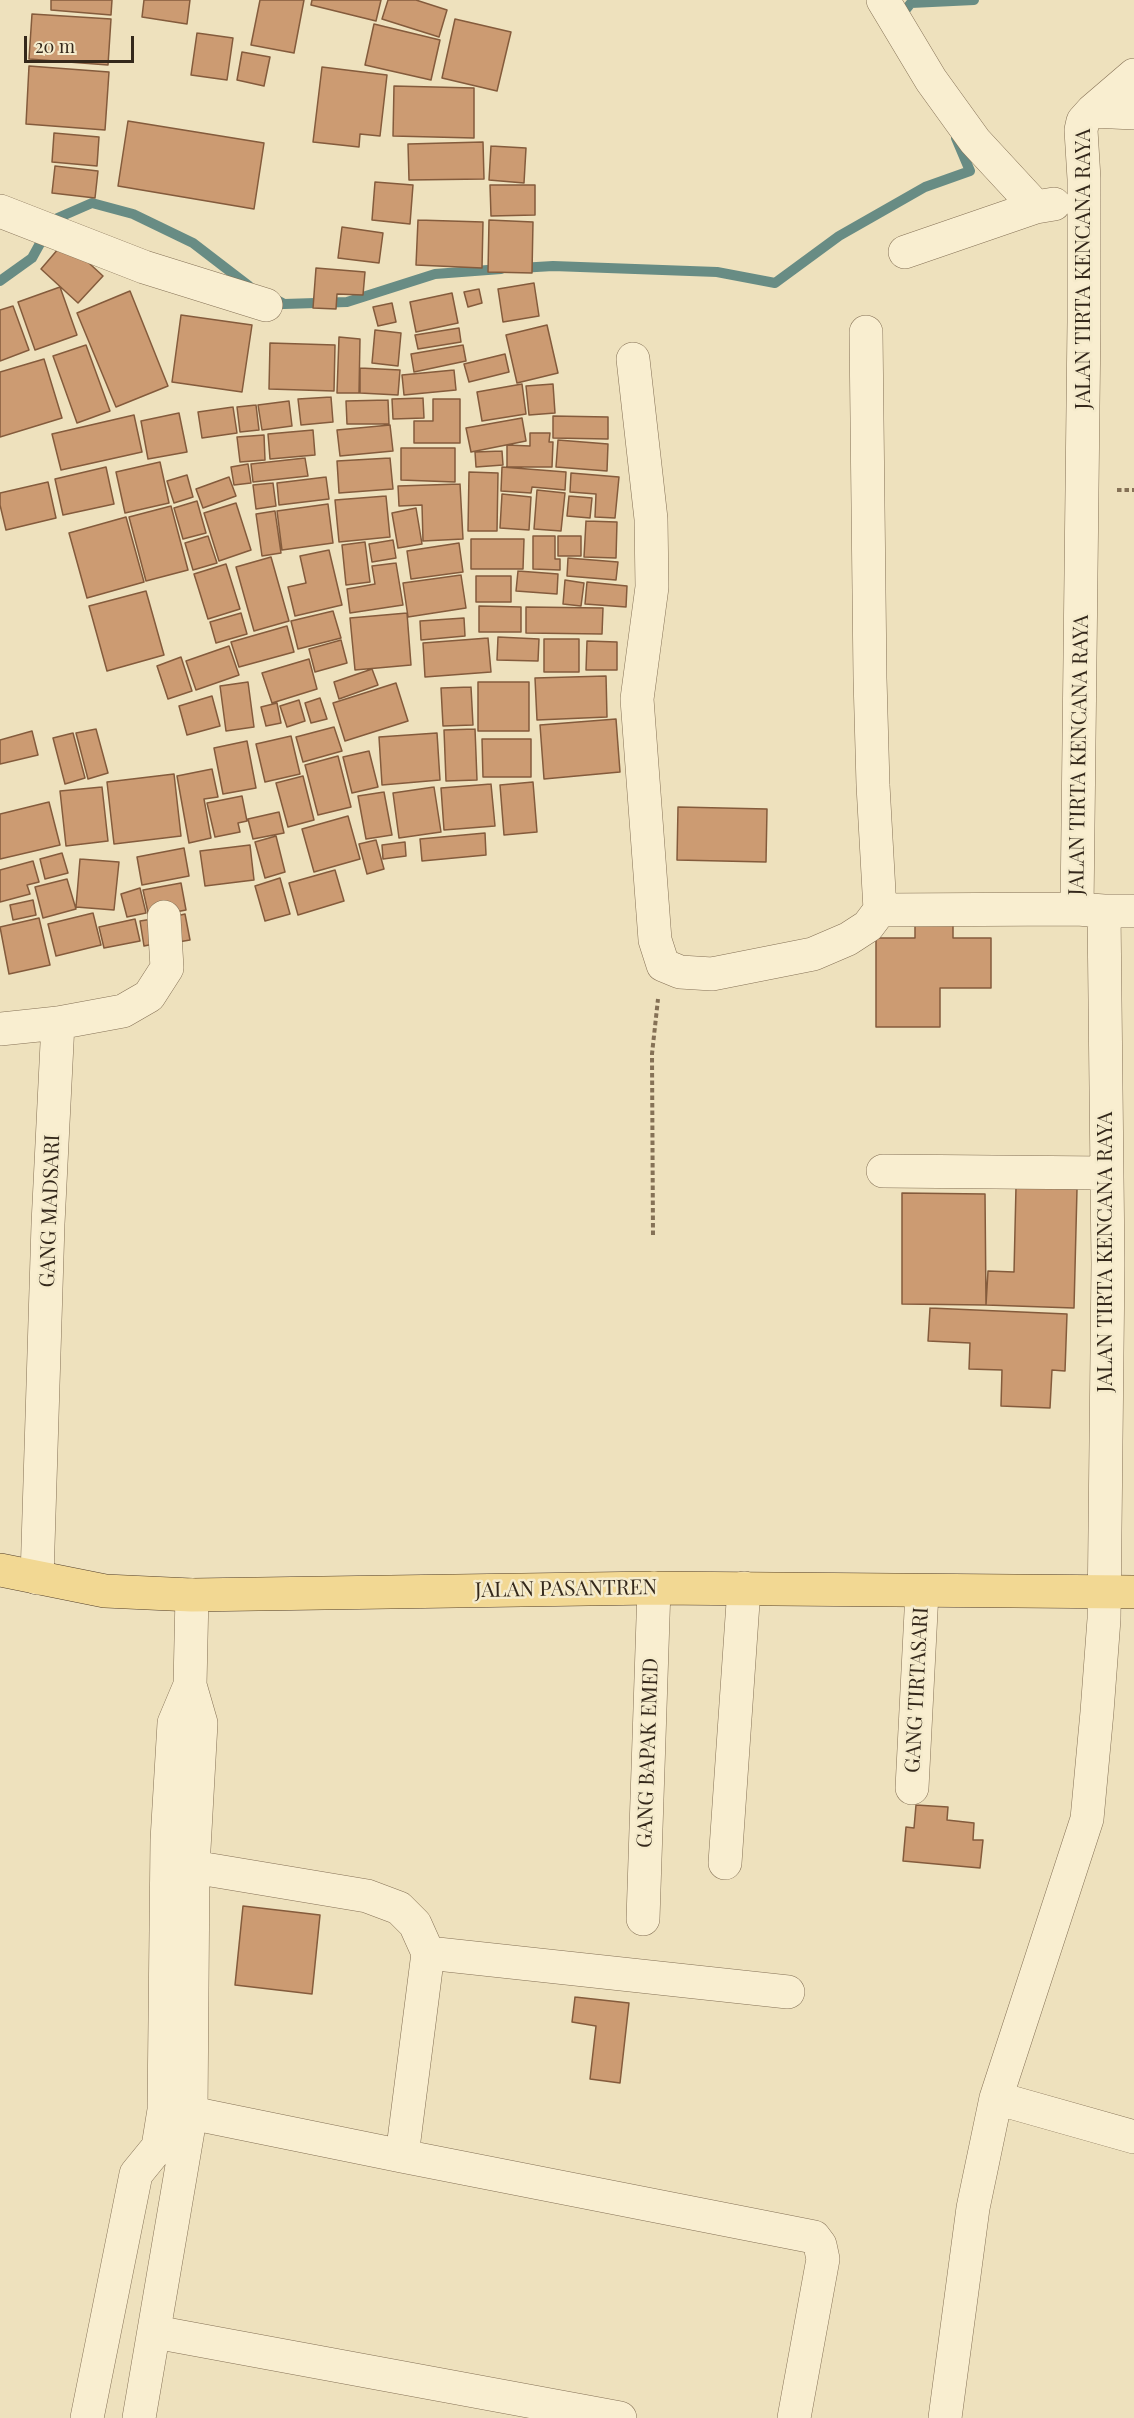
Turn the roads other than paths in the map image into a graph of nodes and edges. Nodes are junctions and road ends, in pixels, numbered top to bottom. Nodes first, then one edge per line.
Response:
1 (883, 0) edge
2 (1134, 75) edge
3 (1092, 111) junction
4 (1134, 113) edge
5 (1084, 198) junction
6 (1036, 207) junction
7 (0, 210) edge
8 (905, 252) dead end
9 (266, 305) dead end
10 (866, 332) dead end
11 (633, 359) dead end
12 (880, 910) junction
13 (1105, 910) edge
14 (164, 917) dead end
15 (58, 1023) junction
16 (0, 1029) edge
17 (883, 1171) dead end
18 (1105, 1173) junction
19 (1121, 1265) edge
20 (0, 1570) edge
21 (37, 1578) junction
22 (654, 1588) junction
23 (744, 1588) junction
24 (922, 1592) junction
25 (1119, 1593) edge
26 (192, 1595) junction
27 (912, 1788) dead end
28 (185, 1850) junction
29 (725, 1863) dead end
30 (643, 1918) dead end
31 (428, 1953) junction
32 (788, 1992) dead end
33 (996, 2098) junction
34 (178, 2111) junction
35 (1134, 2137) edge
36 (402, 2156) junction
37 (155, 2332) junction
38 (87, 2418) edge
39 (139, 2418) edge
40 (620, 2418) edge
41 (794, 2418) edge
42 (945, 2418) edge

1 - 6 street
2 - 3 street
3 - 4 street
3 - 5 street, JALAN TIRTA KENCANA RAYA
5 - 6 street
5 - 13 street, JALAN TIRTA KENCANA RAYA
6 - 8 street
7 - 9 street
10 - 12 street
11 - 12 street
12 - 13 street
13 - 18 street, JALAN TIRTA KENCANA RAYA
14 - 15 street
15 - 16 street
15 - 21 street, GANG MADSARI
17 - 18 street
18 - 19 street, JALAN TIRTA KENCANA RAYA
19 - 25 street, JALAN TIRTA KENCANA RAYA
20 - 21 main road, JALAN PASANTREN
21 - 26 main road, JALAN PASANTREN
22 - 23 main road, JALAN PASANTREN
22 - 26 main road, JALAN PASANTREN
22 - 30 street, GANG BAPAK EMED
23 - 24 main road, JALAN PASANTREN
23 - 29 street
24 - 25 main road, JALAN PASANTREN
24 - 27 street, GANG TIRTASARI
25 - 33 street, JALAN TIRTA KENCANA RAYA
26 - 28 street
28 - 31 street
28 - 34 street
31 - 32 street
31 - 36 street
33 - 35 street
33 - 42 street, JALAN TIRTA KENCANA RAYA
34 - 36 street
34 - 37 street
34 - 38 street
36 - 41 street
37 - 39 street
37 - 40 street

